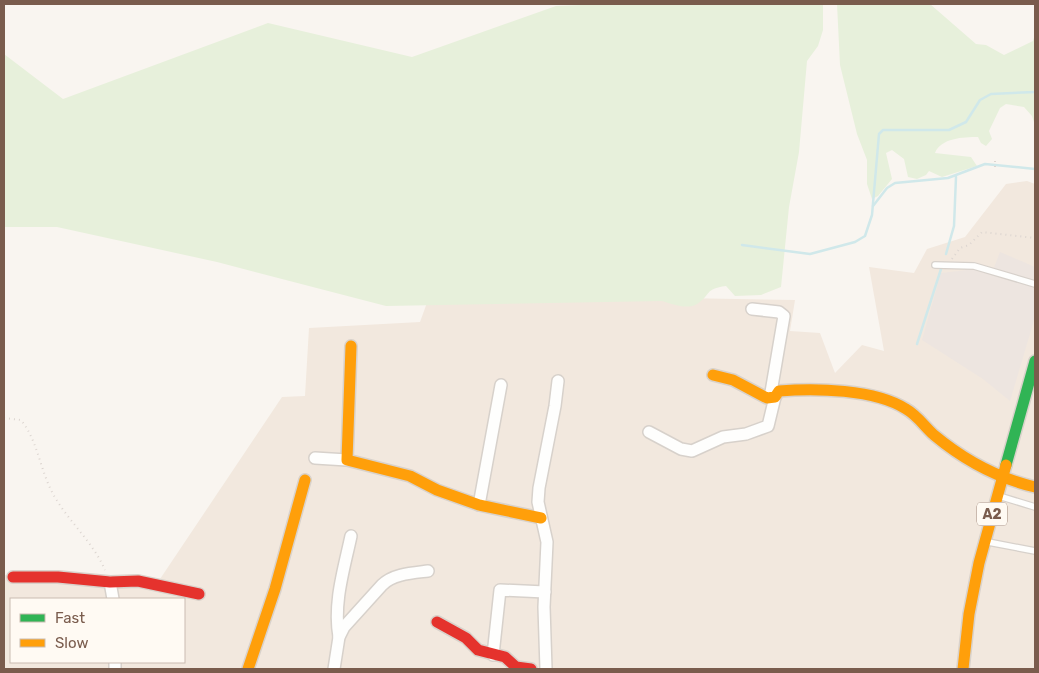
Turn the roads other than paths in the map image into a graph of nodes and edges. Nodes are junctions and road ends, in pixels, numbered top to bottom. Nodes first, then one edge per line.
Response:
1 (937, 265) road end
2 (1035, 284) edge
3 (752, 309) dead end
4 (352, 346) dead end
5 (1035, 361) edge
6 (713, 375) dead end
7 (558, 381) dead end
8 (501, 385) dead end
9 (1031, 393) edge
10 (773, 397) junction
11 (649, 432) dead end
12 (315, 458) dead end
13 (347, 460) junction
14 (1002, 479) junction
15 (305, 480) dead end
16 (1035, 487) edge
17 (997, 496) junction
18 (479, 505) junction
19 (1035, 507) edge
20 (541, 518) junction
21 (351, 536) dead end
22 (984, 541) junction
23 (1035, 551) edge
24 (428, 571) dead end
25 (13, 577) dead end
26 (110, 582) junction
27 (545, 592) junction
28 (199, 594) dead end
29 (113, 598) edge
30 (437, 622) dead end
31 (339, 637) junction
32 (493, 655) junction
33 (248, 669) edge
34 (334, 669) edge
35 (531, 669) edge
36 (542, 669) edge
37 (963, 669) edge

1 - 2 lane
3 - 10 street
4 - 13 street
5 - 9 street, A2
6 - 10 street
7 - 20 street
8 - 18 street
9 - 14 street, A2
10 - 11 street
10 - 14 street
12 - 13 street
13 - 18 street
14 - 16 street
14 - 17 street, A2
15 - 33 street
17 - 19 lane
17 - 22 street, A2
18 - 20 street
20 - 27 street
21 - 31 street
22 - 23 lane
22 - 37 street, A2
24 - 31 street
25 - 26 street
26 - 28 street
26 - 29 street
27 - 32 street
27 - 36 street
30 - 32 street
31 - 34 street
32 - 35 street

